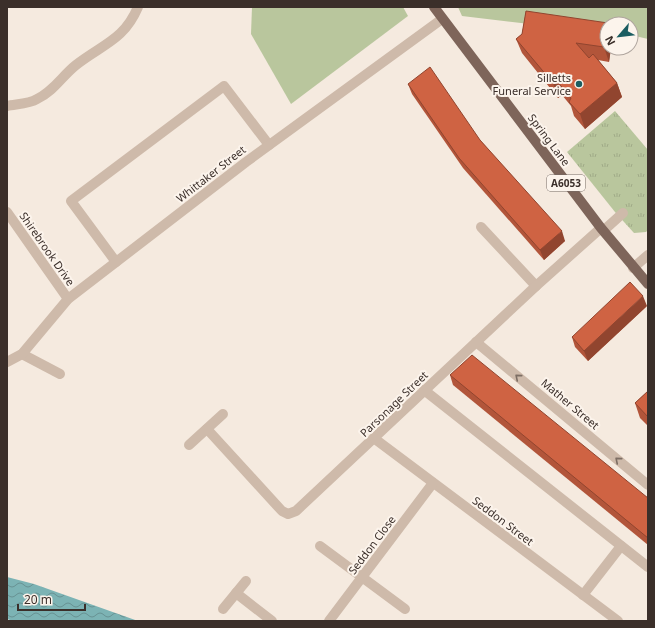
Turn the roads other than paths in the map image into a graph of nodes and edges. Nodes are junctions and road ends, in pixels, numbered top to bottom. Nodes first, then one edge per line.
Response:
1 (138, 7) edge
2 (434, 7) edge
3 (442, 19) junction
4 (7, 106) edge
5 (269, 145) junction
6 (7, 212) edge
7 (623, 213) dead end
8 (482, 227) dead end
9 (602, 230) junction
10 (648, 255) edge
11 (116, 262) junction
12 (633, 268) junction
13 (648, 284) edge
14 (536, 286) junction
15 (68, 299) junction
16 (476, 342) junction
17 (22, 354) junction
18 (7, 362) edge
19 (60, 374) dead end
20 (424, 390) junction
21 (223, 414) dead end
22 (207, 429) junction
23 (375, 438) junction
24 (189, 445) dead end
25 (433, 483) junction
26 (648, 485) edge
27 (320, 546) dead end
28 (621, 546) junction
29 (648, 567) edge
30 (362, 577) junction
31 (246, 581) dead end
32 (236, 593) junction
33 (583, 596) junction
34 (224, 609) dead end
35 (405, 610) dead end
36 (272, 621) edge
37 (329, 621) edge
38 (618, 621) edge

1 - 4 street
2 - 3 main road, Spring Lane / A6053
3 - 5 street, Whittaker Street
3 - 9 main road, Spring Lane / A6053
5 - 11 street, Whittaker Street
5 - 11 street
6 - 15 street, Shirebrook Drive
7 - 9 street, Parsonage Street
8 - 14 street
9 - 12 main road, Spring Lane / A6053
9 - 14 street, Parsonage Street
10 - 12 street
11 - 15 street, Whittaker Street
12 - 13 main road, Spring Lane / A6053
14 - 16 street, Parsonage Street
15 - 17 street, Whittaker Street
16 - 20 street, Parsonage Street
26 -> 16 street, Mather Street
17 - 18 street, Whittaker Street
17 - 19 street
20 - 23 street, Parsonage Street
20 - 28 street
21 - 22 street
22 - 23 street, Parsonage Street
22 - 24 street
23 - 25 street, Seddon Street
25 - 30 street, Seddon Close
25 - 33 street, Seddon Street
27 - 30 street
28 - 29 street
28 - 33 street
30 - 35 street
30 - 37 street, Seddon Close
31 - 32 street
32 - 34 street
32 - 36 street
33 - 38 street, Seddon Street

